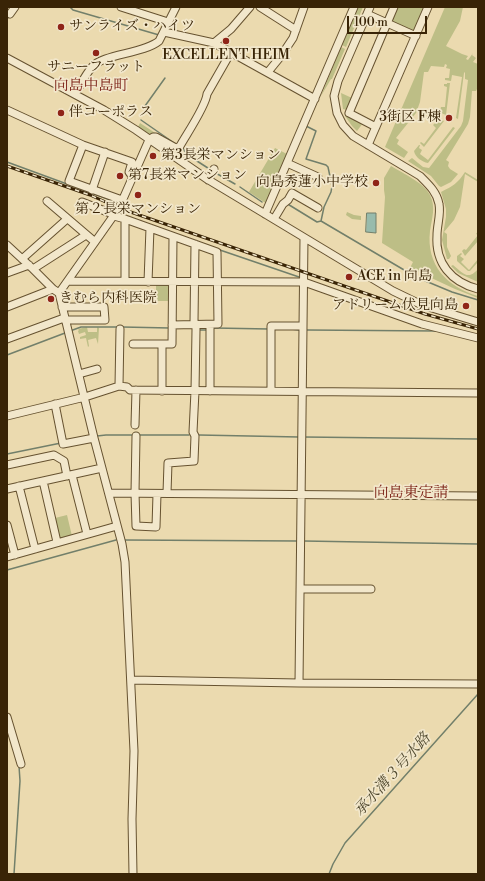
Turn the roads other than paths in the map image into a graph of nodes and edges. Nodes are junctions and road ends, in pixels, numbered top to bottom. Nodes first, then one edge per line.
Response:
1 (15, 7) edge
2 (121, 7) edge
3 (176, 7) edge
4 (250, 7) edge
5 (260, 7) edge
6 (304, 7) edge
7 (354, 7) edge
8 (394, 7) edge
9 (428, 7) edge
10 (137, 9) edge
11 (368, 10) edge
12 (10, 14) dead end
13 (168, 22) junction
14 (387, 23) junction
15 (296, 30) junction
16 (164, 32) junction
17 (416, 36) junction
18 (214, 43) junction
19 (230, 52) junction
20 (7, 58) edge
21 (268, 72) junction
22 (75, 94) junction
23 (315, 99) junction
24 (7, 110) edge
25 (376, 127) junction
26 (149, 140) junction
27 (83, 145) junction
28 (368, 145) junction
29 (105, 152) junction
30 (287, 163) junction
31 (213, 170) dead end
32 (132, 176) junction
33 (318, 177) dead end
34 (208, 180) junction
35 (92, 190) junction
36 (122, 200) junction
37 (47, 201) dead end
38 (82, 202) dead end
39 (318, 208) dead end
40 (265, 214) junction
41 (114, 216) junction
42 (67, 219) junction
43 (125, 219) junction
44 (274, 220) junction
45 (150, 228) junction
46 (86, 235) junction
47 (173, 236) junction
48 (304, 238) junction
49 (95, 242) junction
50 (195, 244) junction
51 (7, 245) edge
52 (22, 258) junction
53 (31, 267) junction
54 (7, 274) edge
55 (69, 281) junction
56 (125, 281) junction
57 (148, 282) junction
58 (173, 282) junction
59 (196, 282) junction
60 (217, 282) junction
61 (304, 282) junction
62 (478, 289) edge
63 (56, 291) junction
64 (7, 307) edge
65 (62, 307) junction
66 (85, 307) junction
67 (65, 319) junction
68 (85, 320) junction
69 (478, 322) edge
70 (172, 325) junction
71 (196, 325) junction
72 (210, 325) junction
73 (302, 326) junction
74 (120, 329) dead end
75 (478, 338) edge
76 (7, 339) edge
77 (133, 344) dead end
78 (162, 344) junction
79 (97, 369) dead end
80 (79, 374) junction
81 (119, 386) junction
82 (136, 390) junction
83 (162, 391) junction
84 (195, 391) junction
85 (210, 391) junction
86 (271, 391) junction
87 (302, 391) junction
88 (478, 393) edge
89 (85, 397) junction
90 (55, 404) junction
91 (7, 416) edge
92 (135, 425) dead end
93 (136, 436) dead end
94 (94, 438) junction
95 (7, 465) edge
96 (102, 468) junction
97 (70, 475) junction
98 (43, 481) junction
99 (19, 486) junction
100 (7, 489) edge
101 (109, 493) junction
102 (135, 493) junction
103 (167, 493) junction
104 (157, 494) junction
105 (300, 495) junction
106 (478, 496) edge
107 (7, 525) edge
108 (117, 526) junction
109 (87, 534) junction
110 (57, 542) junction
111 (35, 549) junction
112 (15, 554) junction
113 (7, 557) edge
114 (300, 589) junction
115 (371, 589) dead end
116 (131, 680) junction
117 (299, 683) junction
118 (478, 684) edge
119 (7, 717) edge
120 (21, 764) dead end
121 (133, 874) edge

1 - 12 street
2 - 10 street
3 - 13 street
4 - 18 street
5 - 15 street
6 - 15 street
7 - 23 street
8 - 14 street
9 - 17 street
10 - 13 street
11 - 14 street
11 - 28 street
13 - 16 street
14 - 17 street
14 - 25 street
15 - 21 street
16 - 18 street
16 - 22 street
17 - 25 street
18 - 19 street
19 - 21 street
19 - 26 street
20 - 22 street
21 - 23 street
22 - 26 street
23 - 30 street
24 - 27 street
25 - 28 street
26 - 32 street
26 - 34 street
27 - 29 street
27 - 35 street
28 - 62 street
29 - 32 street
29 - 35 street
30 - 33 street
30 - 40 street
31 - 34 street
32 - 36 street
34 - 40 street
35 - 36 street
36 - 41 street
37 - 42 street
38 - 41 street
39 - 44 street
40 - 44 street
41 - 43 street
41 - 49 street
42 - 46 street
42 - 52 street
43 - 45 street
43 - 56 street
44 - 48 street
45 - 47 street
45 - 57 street
46 - 49 street
46 - 53 street
47 - 50 street
47 - 58 street
48 - 61 street
48 - 69 street
49 - 55 street
50 - 59 street
50 - 60 street
51 - 52 street
52 - 53 street
53 - 54 street
53 - 63 street
55 - 56 street
55 - 63 street
56 - 57 street
57 - 58 street
58 - 59 street
58 - 70 street
59 - 60 street
59 - 71 street
60 - 61 street
60 - 72 street
61 - 73 street
61 - 75 street
63 - 64 street
63 - 65 street
65 - 66 street
65 - 67 street
66 - 68 street
66 - 68 street
67 - 68 street
67 - 76 street
67 - 80 street
70 - 71 street
70 - 78 street
71 - 72 street
71 - 84 street
72 - 85 street
73 - 86 street
73 - 87 street
74 - 81 street
77 - 78 street
78 - 83 street
79 - 80 street
80 - 89 street
81 - 82 street
81 - 89 street
82 - 83 street
82 - 92 street
83 - 84 street
84 - 85 street
84 - 103 street
85 - 86 street
86 - 87 street
87 - 88 street
87 - 105 street
89 - 90 street
89 - 94 street
90 - 91 street
90 - 94 street
93 - 102 street
94 - 96 street
95 - 97 street
96 - 97 street
96 - 101 street
97 - 98 street
97 - 109 street
98 - 99 street
98 - 110 street
99 - 100 street
99 - 111 street
101 - 102 street
101 - 108 street
102 - 104 street
102 - 104 street
103 - 104 street
103 - 105 street
105 - 106 street
105 - 114 street
107 - 112 street
108 - 109 street
108 - 116 street
109 - 110 street
110 - 111 street
111 - 112 street
112 - 113 street
114 - 115 street
114 - 117 street
116 - 117 street
116 - 121 street
117 - 118 street
119 - 120 street

